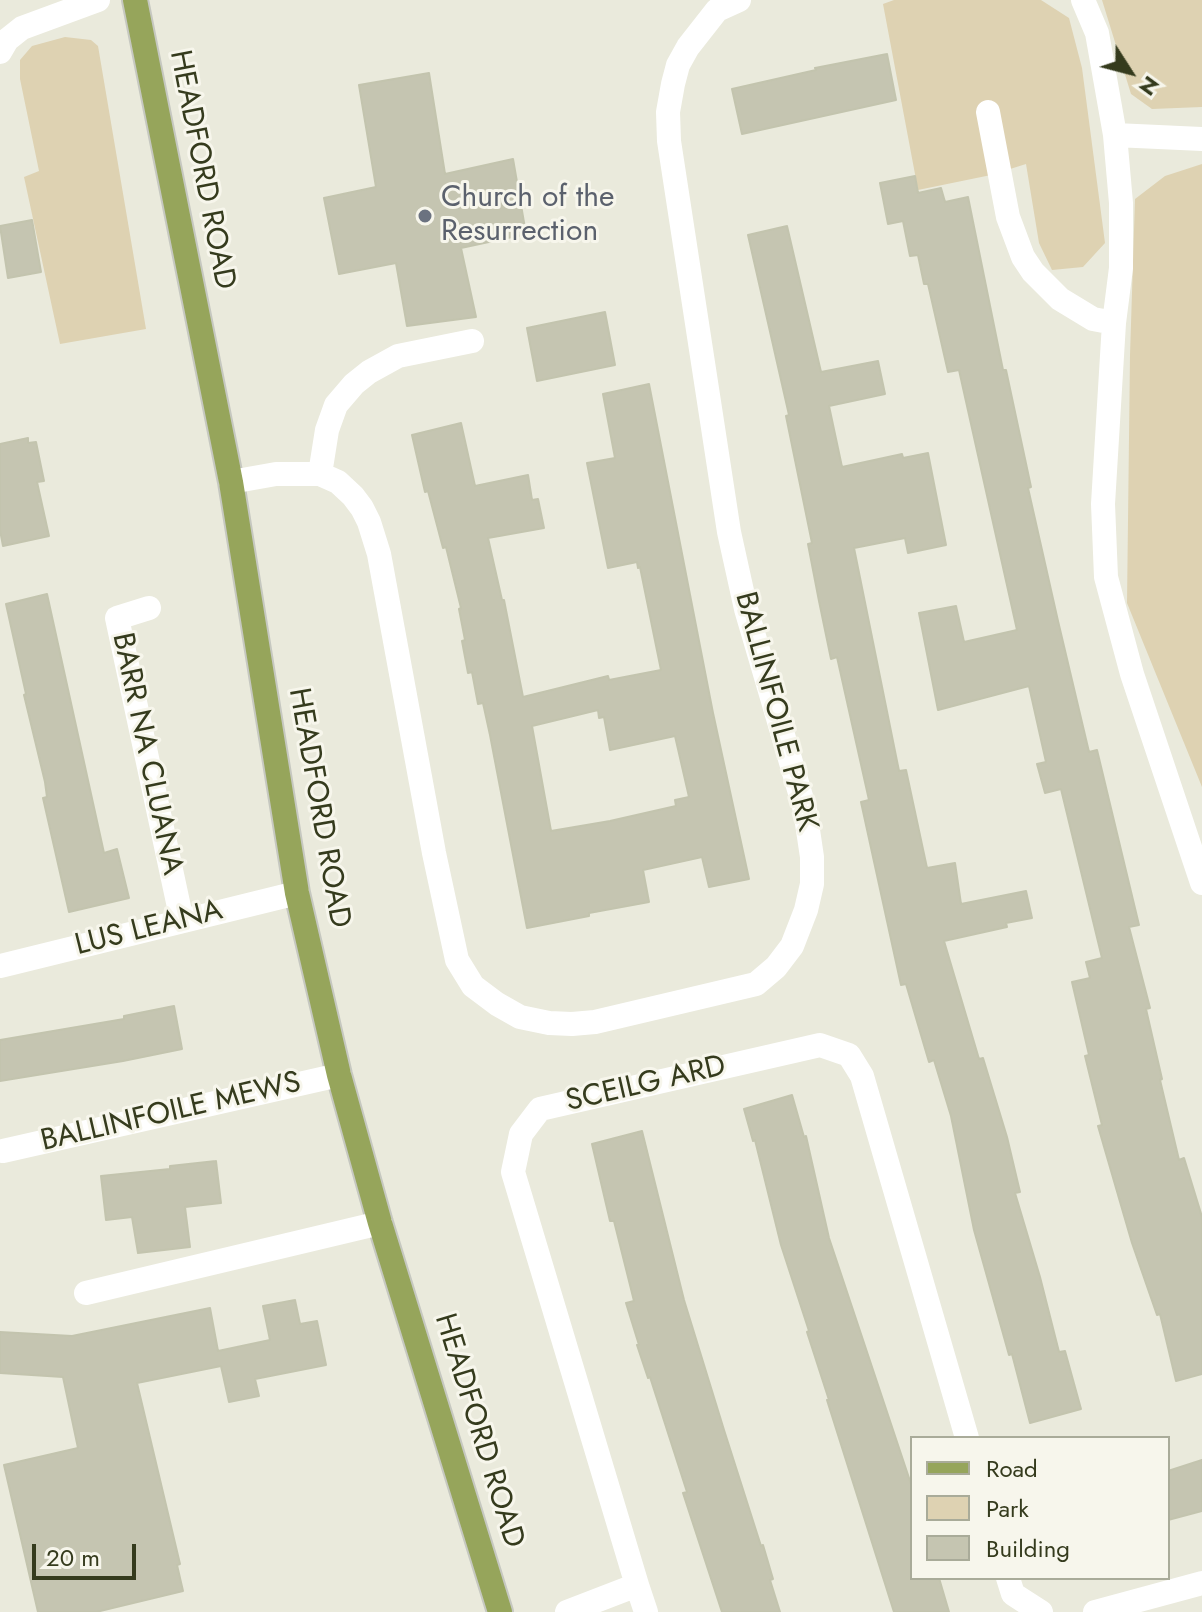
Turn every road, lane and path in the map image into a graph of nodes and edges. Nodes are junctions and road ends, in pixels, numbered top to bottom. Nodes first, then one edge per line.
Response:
1 (98, 0) edge
2 (135, 0) edge
3 (739, 0) edge
4 (1083, 0) edge
5 (0, 52) edge
6 (988, 112) dead end
7 (1115, 135) junction
8 (1202, 139) edge
9 (1114, 323) junction
10 (472, 341) dead end
11 (320, 474) junction
12 (231, 482) junction
13 (149, 608) dead end
14 (1202, 883) edge
15 (297, 893) junction
16 (182, 921) junction
17 (0, 966) edge
18 (339, 1075) junction
19 (3, 1151) dead end
20 (380, 1223) junction
21 (86, 1293) dead end
22 (966, 1436) edge
23 (1009, 1580) edge
24 (1202, 1583) edge
25 (637, 1585) junction
26 (500, 1612) edge
27 (567, 1612) edge
28 (646, 1612) edge
29 (1041, 1612) edge
30 (1095, 1612) edge

1 - 5 street
2 - 12 main road, HEADFORD ROAD
3 - 11 street, BALLINFOILE PARK
4 - 7 street
6 - 9 street
7 - 8 street
7 - 9 street
9 - 14 street
10 - 11 street
11 - 12 street
12 - 15 main road, HEADFORD ROAD
13 - 16 street, BARR NA CLUANA
15 - 16 street, LUS LEANA
15 - 18 main road, HEADFORD ROAD
16 - 17 street, LUS LEANA
18 - 19 street, BALLINFOILE MEWS
18 - 20 main road, HEADFORD ROAD
20 - 21 street
20 - 26 main road, HEADFORD ROAD
22 - 25 street, SCEILG ARD
23 - 29 street
24 - 30 street
25 - 27 street
25 - 28 street, SCEILG ARD

